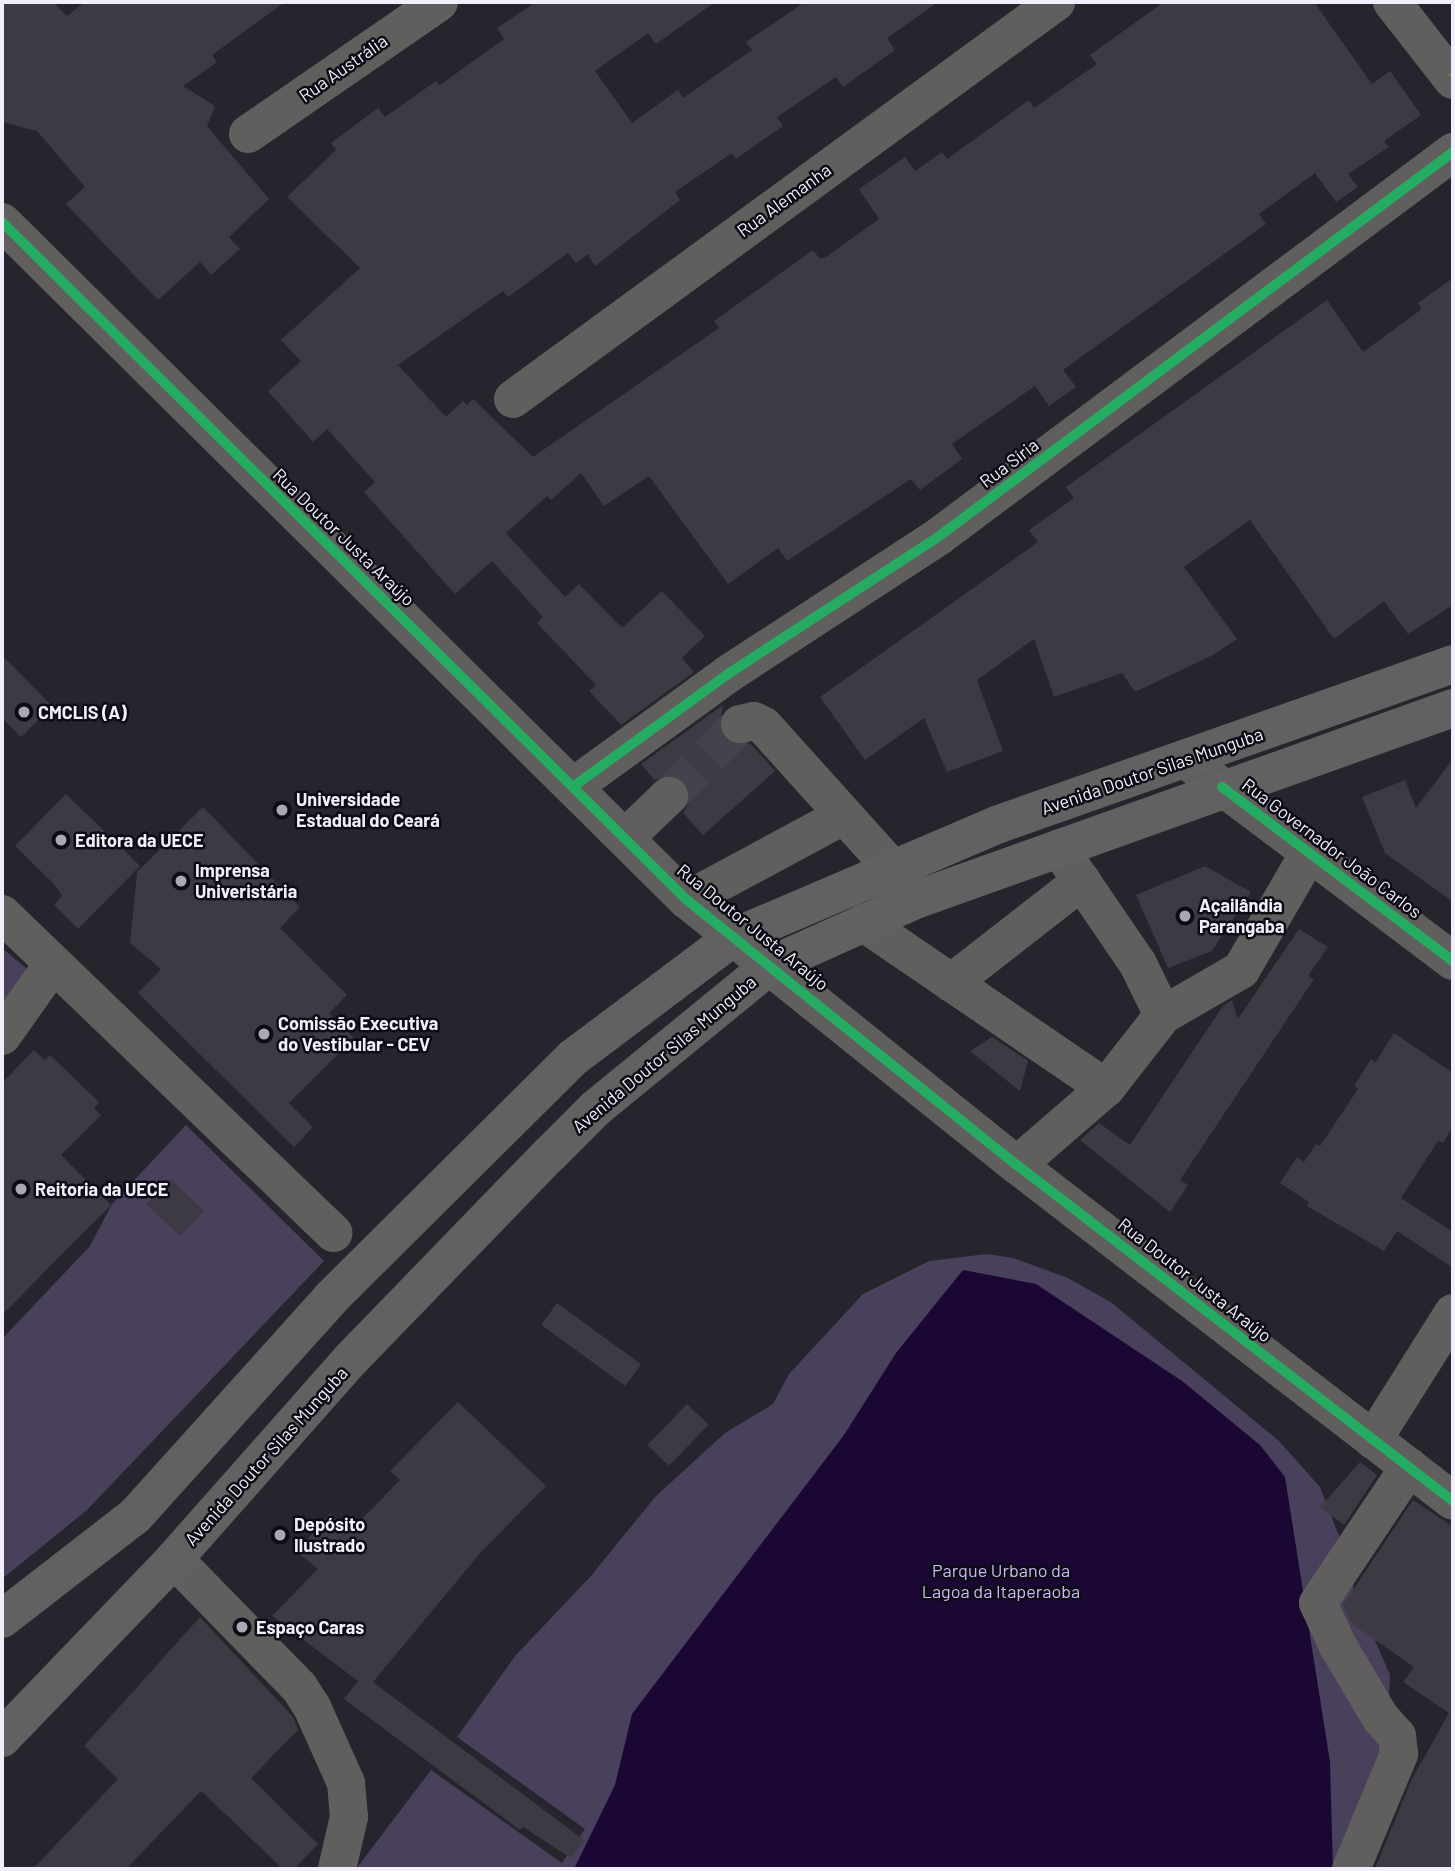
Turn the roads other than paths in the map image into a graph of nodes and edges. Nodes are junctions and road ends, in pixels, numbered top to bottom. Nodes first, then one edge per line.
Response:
1 (439, 2) edge
2 (1056, 2) edge
3 (1392, 2) edge
4 (1453, 80) edge
5 (248, 134) dead end
6 (1453, 152) edge
7 (2, 222) edge
8 (513, 399) dead end
9 (1453, 664) edge
10 (1453, 708) edge
11 (740, 724) dead end
12 (1185, 759) junction
13 (575, 786) junction
14 (1222, 787) junction
15 (669, 796) tunnel mouth
16 (844, 816) junction
17 (625, 838) junction
18 (1059, 848) junction
19 (1309, 853) junction
20 (892, 868) junction
21 (1082, 881) junction
22 (687, 900) junction
23 (2, 914) edge
24 (864, 923) junction
25 (734, 937) junction
26 (1453, 961) edge
27 (53, 964) junction
28 (771, 965) junction
29 (951, 983) junction
30 (1163, 1015) junction
31 (2, 1036) edge
32 (1106, 1088) junction
33 (1017, 1165) junction
34 (333, 1233) dead end
35 (1453, 1313) edge
36 (1373, 1440) junction
37 (1409, 1468) junction
38 (1453, 1501) edge
39 (174, 1559) junction
40 (2, 1619) edge
41 (2, 1738) edge
42 (337, 1869) edge
43 (1351, 1869) edge

1 - 5 street, Rua Austrália
2 - 8 street, Rua Alemanha
3 - 4 street
6 - 13 street, Rua Síria
7 - 13 street, Rua Doutor Justa Araújo
9 - 12 main road, Avenida Doutor Silas Munguba
10 - 14 main road, Avenida Doutor Silas Munguba
11 - 16 street
12 - 14 street, Rua Governador João Carlos
12 - 20 main road, Avenida Doutor Silas Munguba
13 - 17 street, Rua Doutor Justa Araújo
14 - 18 main road, Avenida Doutor Silas Munguba
14 - 19 street, Rua Governador João Carlos
15 - 17 street
16 - 20 street
16 - 22 street
17 - 22 street, Rua Doutor Justa Araújo
18 - 21 street
18 - 24 main road, Avenida Doutor Silas Munguba
19 - 26 street, Rua Governador João Carlos
19 - 30 street
20 - 25 main road, Avenida Doutor Silas Munguba
21 - 29 street
21 - 30 street
22 - 25 street, Rua Doutor Justa Araújo
23 - 27 street
24 - 28 main road, Avenida Doutor Silas Munguba
24 - 29 street
25 - 28 street, Rua Doutor Justa Araújo
25 - 40 main road, Avenida Doutor Silas Munguba
27 - 31 street
27 - 34 street
28 - 33 street, Rua Doutor Justa Araújo
28 - 39 main road, Avenida Doutor Silas Munguba
29 - 32 street
30 - 32 street
32 - 33 street
33 - 36 street, Rua Doutor Justa Araújo
35 - 36 street
36 - 37 street, Rua Doutor Justa Araújo
37 - 38 street, Rua Doutor Justa Araújo
37 - 43 street
39 - 41 main road, Avenida Doutor Silas Munguba
39 - 42 street

